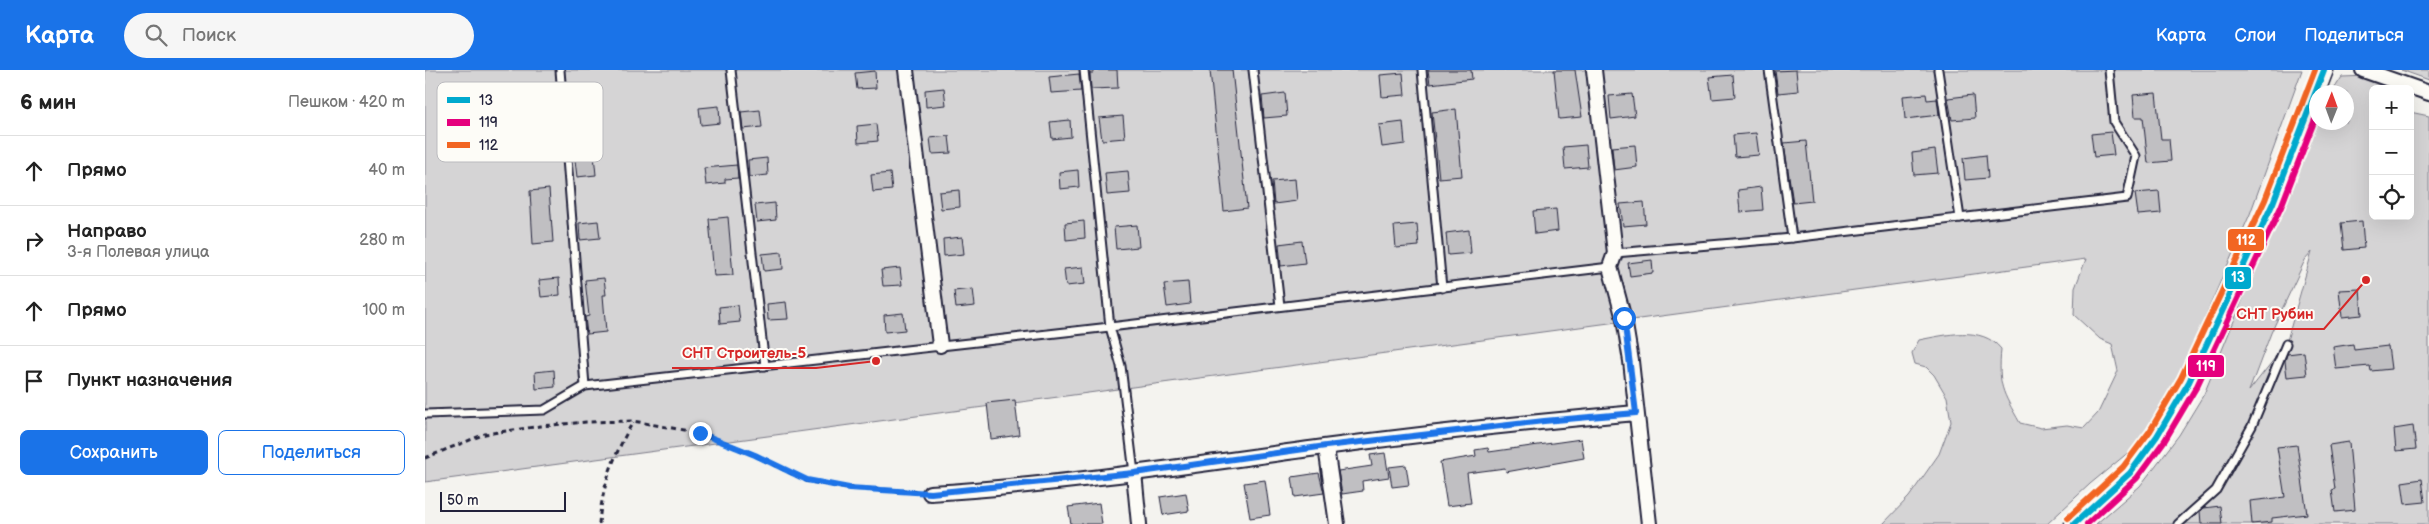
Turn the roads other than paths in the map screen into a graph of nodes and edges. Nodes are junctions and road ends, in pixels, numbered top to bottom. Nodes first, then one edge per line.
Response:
1 (731, 70) edge
2 (906, 70) edge
3 (1084, 70) edge
4 (1253, 70) edge
5 (1422, 70) edge
6 (1595, 70) edge
7 (1769, 70) edge
8 (1937, 70) edge
9 (2109, 70) edge
10 (2324, 70) edge
11 (2363, 70) edge
12 (2429, 93) edge
13 (567, 162) edge
14 (1960, 218) junction
15 (1792, 238) junction
16 (1613, 260) junction
17 (1442, 288) junction
18 (1280, 306) junction
19 (1110, 327) junction
20 (2286, 344) dead end
21 (939, 346) junction
22 (765, 366) junction
23 (585, 386) junction
24 (1636, 413) junction
25 (425, 414) edge
26 (1326, 446) junction
27 (1134, 473) junction
28 (931, 493) road end
29 (1139, 524) edge
30 (1337, 524) edge
31 (1649, 524) edge
32 (2074, 524) edge
33 (2179, 524) edge

1 - 22 lane
2 - 21 street
3 - 19 lane
4 - 18 lane
5 - 17 lane
6 - 16 street
7 - 15 lane
8 - 14 lane
9 - 14 lane
10 - 32 street
11 - 12 street
13 - 23 lane
14 - 15 lane
15 - 16 lane
16 - 17 lane
16 - 24 street
17 - 18 lane
18 - 19 lane
19 - 21 lane
19 - 27 lane
20 - 33 lane
21 - 22 lane
22 - 23 lane
23 - 25 lane
24 - 26 street
24 - 31 street
26 - 27 street
26 - 30 street
27 - 28 street
27 - 29 street

